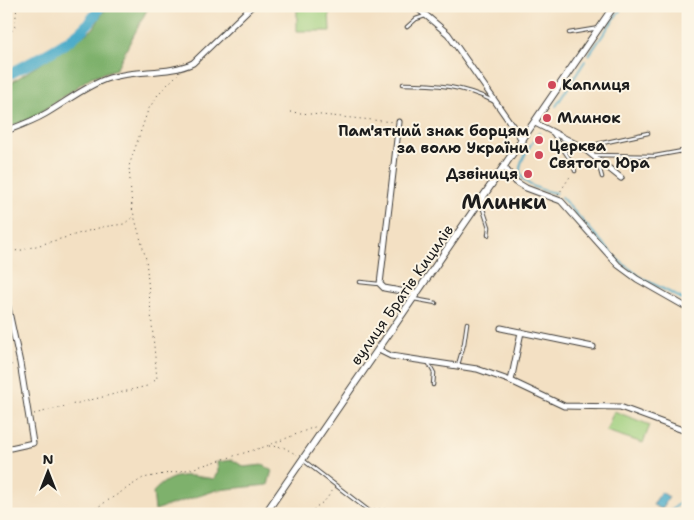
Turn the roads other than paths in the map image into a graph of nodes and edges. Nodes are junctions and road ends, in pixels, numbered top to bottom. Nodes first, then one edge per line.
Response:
1 (252, 6) edge
2 (415, 6) edge
3 (614, 6) edge
4 (426, 16) junction
5 (407, 27) dead end
6 (600, 28) junction
7 (569, 33) dead end
8 (403, 84) dead end
9 (497, 102) junction
10 (399, 122) road end
11 (535, 123) junction
12 (6, 131) edge
13 (552, 133) junction
14 (648, 133) dead end
15 (523, 141) junction
16 (582, 147) junction
17 (688, 150) edge
18 (591, 155) junction
19 (598, 160) junction
20 (504, 168) junction
21 (575, 171) road end
22 (602, 177) dead end
23 (622, 178) dead end
24 (481, 202) junction
25 (488, 235) dead end
26 (360, 282) dead end
27 (380, 284) junction
28 (415, 297) junction
29 (6, 298) edge
30 (436, 303) dead end
31 (688, 308) edge
32 (467, 323) dead end
33 (501, 328) dead end
34 (521, 332) junction
35 (593, 347) dead end
36 (379, 350) junction
37 (427, 360) junction
38 (458, 365) junction
39 (511, 381) junction
40 (433, 385) dead end
41 (688, 432) edge
42 (6, 449) edge
43 (302, 459) junction
44 (266, 514) edge
45 (373, 514) edge

1 - 12 street
2 - 4 street
3 - 6 street, вулиця Братів Кицилів
4 - 5 lane
4 - 9 street
6 - 7 lane
6 - 11 street, вулиця Братів Кицилів
8 - 9 lane
9 - 15 street
10 - 27 street
11 - 13 street
11 - 15 street, вулиця Братів Кицилів
13 - 16 street
13 - 21 lane
14 - 16 lane
15 - 20 street, вулиця Братів Кицилів
16 - 18 street
17 - 18 lane
18 - 19 street
19 - 22 lane
19 - 23 street
20 - 24 street, вулиця Братів Кицилів
20 - 31 street
24 - 25 lane
24 - 28 street, вулиця Братів Кицилів
26 - 27 lane
27 - 28 street
28 - 30 lane
28 - 36 street, вулиця Братів Кицилів
29 - 42 street
32 - 38 lane
33 - 34 street
34 - 35 street
34 - 39 street
36 - 37 street
36 - 43 street, вулиця Братів Кицилів
37 - 38 street
37 - 40 lane
38 - 39 street
39 - 41 street
43 - 44 street, вулиця Братів Кицилів
43 - 45 lane

